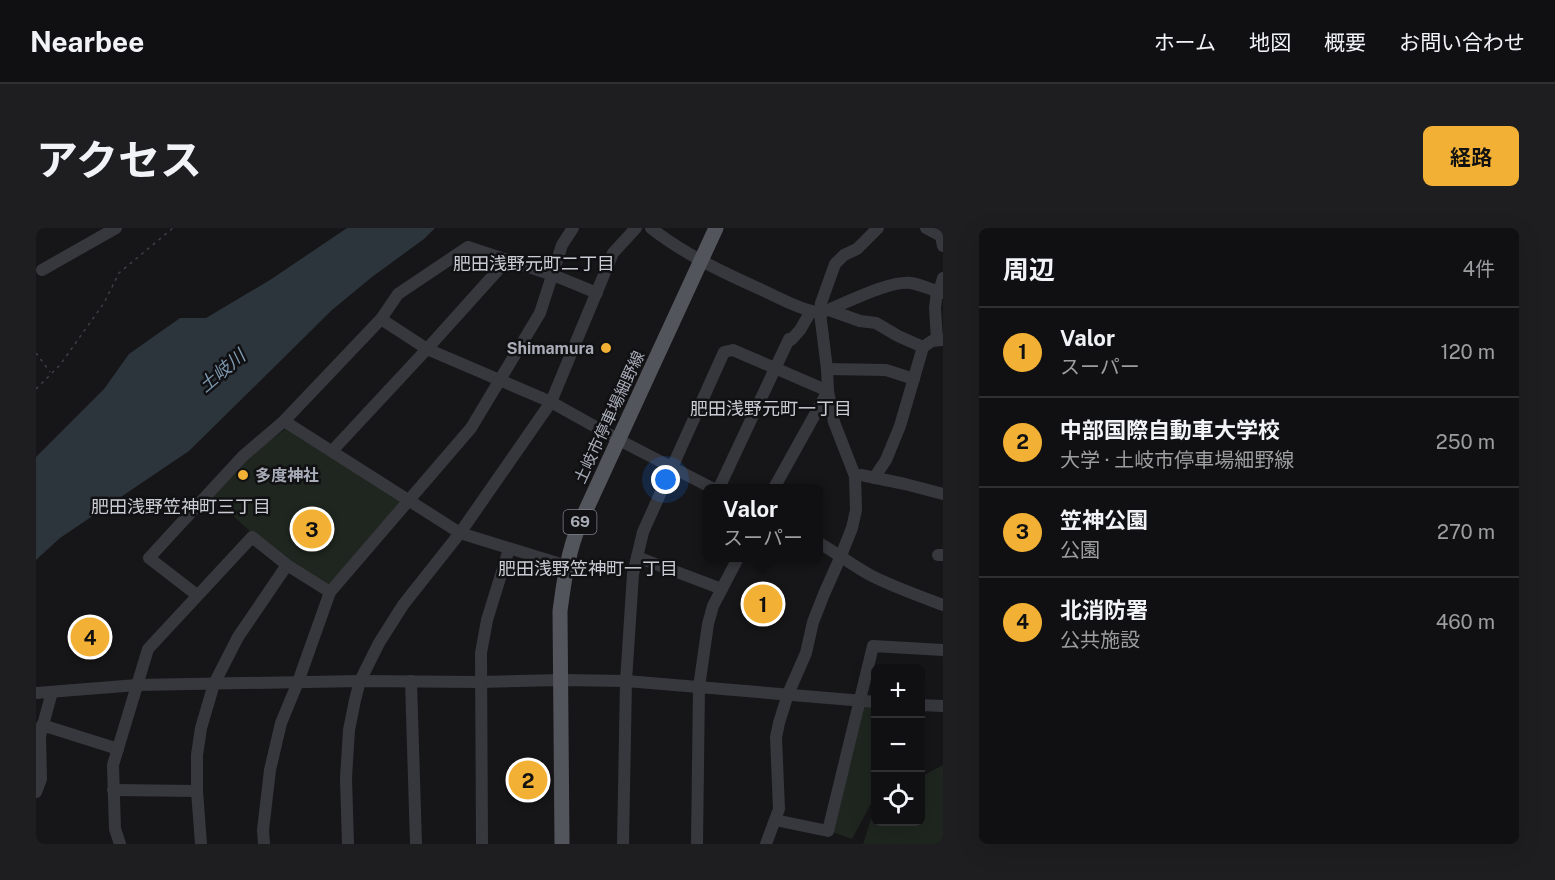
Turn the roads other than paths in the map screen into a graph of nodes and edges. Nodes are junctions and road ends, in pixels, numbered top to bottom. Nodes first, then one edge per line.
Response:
1 (116, 228) edge
2 (573, 228) edge
3 (636, 228) edge
4 (651, 228) edge
5 (716, 228) edge
6 (878, 228) edge
7 (926, 228) edge
8 (943, 246) edge
9 (507, 260) junction
10 (701, 261) junction
11 (42, 270) dead end
12 (553, 275) junction
13 (943, 278) edge
14 (940, 292) edge
15 (597, 293) junction
16 (820, 311) junction
17 (381, 319) junction
18 (940, 340) edge
19 (923, 347) junction
20 (427, 349) junction
21 (775, 369) junction
22 (827, 369) junction
23 (914, 379) junction
24 (500, 380) junction
25 (828, 391) junction
26 (551, 402) junction
27 (284, 421) junction
28 (619, 440) junction
29 (332, 451) junction
30 (672, 468) junction
31 (855, 476) junction
32 (874, 478) junction
33 (703, 484) edge
34 (721, 484) edge
35 (777, 484) edge
36 (943, 494) edge
37 (410, 501) junction
38 (460, 533) junction
39 (823, 545) edge
40 (509, 549) junction
41 (637, 557) junction
42 (840, 558) junction
43 (736, 562) edge
44 (287, 565) junction
45 (567, 566) junction
46 (722, 589) junction
47 (330, 592) junction
48 (196, 595) junction
49 (943, 604) edge
50 (943, 650) edge
51 (562, 680) junction
52 (360, 681) junction
53 (411, 681) junction
54 (626, 681) junction
55 (298, 682) junction
56 (480, 682) junction
57 (214, 684) junction
58 (137, 686) junction
59 (699, 687) junction
60 (45, 692) edge
61 (788, 694) junction
62 (860, 701) junction
63 (871, 702) edge
64 (925, 705) edge
65 (943, 706) edge
66 (42, 725) junction
67 (118, 749) junction
68 (113, 790) junction
69 (36, 792) edge
70 (197, 792) junction
71 (775, 820) junction
72 (120, 844) edge
73 (201, 844) edge
74 (264, 844) edge
75 (348, 844) edge
76 (416, 844) edge
77 (482, 844) edge
78 (562, 844) edge
79 (623, 844) edge
80 (697, 844) edge
81 (766, 844) edge

1 - 11 street
2 - 12 street
3 - 15 street
4 - 10 street
5 - 10 main road, 土岐市停車場細野線 / 69
6 - 16 street
7 - 8 street
9 - 12 street
9 - 17 street
9 - 20 street
10 - 16 street
10 - 28 main road, 土岐市停車場細野線 / 69
12 - 15 street
12 - 24 street
13 - 14 street
14 - 16 street
14 - 18 street
15 - 26 street
16 - 19 street
16 - 21 street
16 - 22 street
17 - 20 street
17 - 27 street
18 - 19 street
19 - 23 street
20 - 24 street
20 - 29 street
21 - 25 street
21 - 30 street
21 - 34 street
22 - 23 street
22 - 25 street
23 - 32 street
24 - 26 street
24 - 37 street
25 - 31 street
25 - 35 street
26 - 28 street
26 - 38 street
27 - 29 street
27 - 48 street
28 - 30 street
28 - 45 main road, 土岐市停車場細野線 / 69
29 - 37 street
30 - 33 street
30 - 41 street
31 - 32 street
31 - 42 street
32 - 36 street
37 - 38 street
37 - 47 street
38 - 40 street
38 - 52 street
39 - 42 street
40 - 45 street
40 - 56 street
41 - 46 street
41 - 54 street
42 - 49 street
42 - 61 street
43 - 46 street
44 - 47 street
44 - 48 street
44 - 57 street
45 - 51 main road, 土岐市停車場細野線 / 69
46 - 59 street
47 - 55 street
48 - 58 street
50 - 62 street
51 - 54 street
51 - 56 street
51 - 78 main road, 土岐市停車場細野線 / 69
52 - 53 street
52 - 55 street
52 - 75 street
53 - 56 street
53 - 76 street
54 - 59 street
54 - 79 street
55 - 57 street
55 - 74 street
56 - 77 street
57 - 58 street
57 - 70 street
58 - 60 street
58 - 67 street
59 - 61 street
59 - 80 street
60 - 66 street
61 - 62 street
61 - 71 street
62 - 63 street
62 - 71 street
64 - 65 street
66 - 67 street
66 - 69 street
67 - 68 street
68 - 70 street
68 - 72 street
70 - 73 street
71 - 81 street

